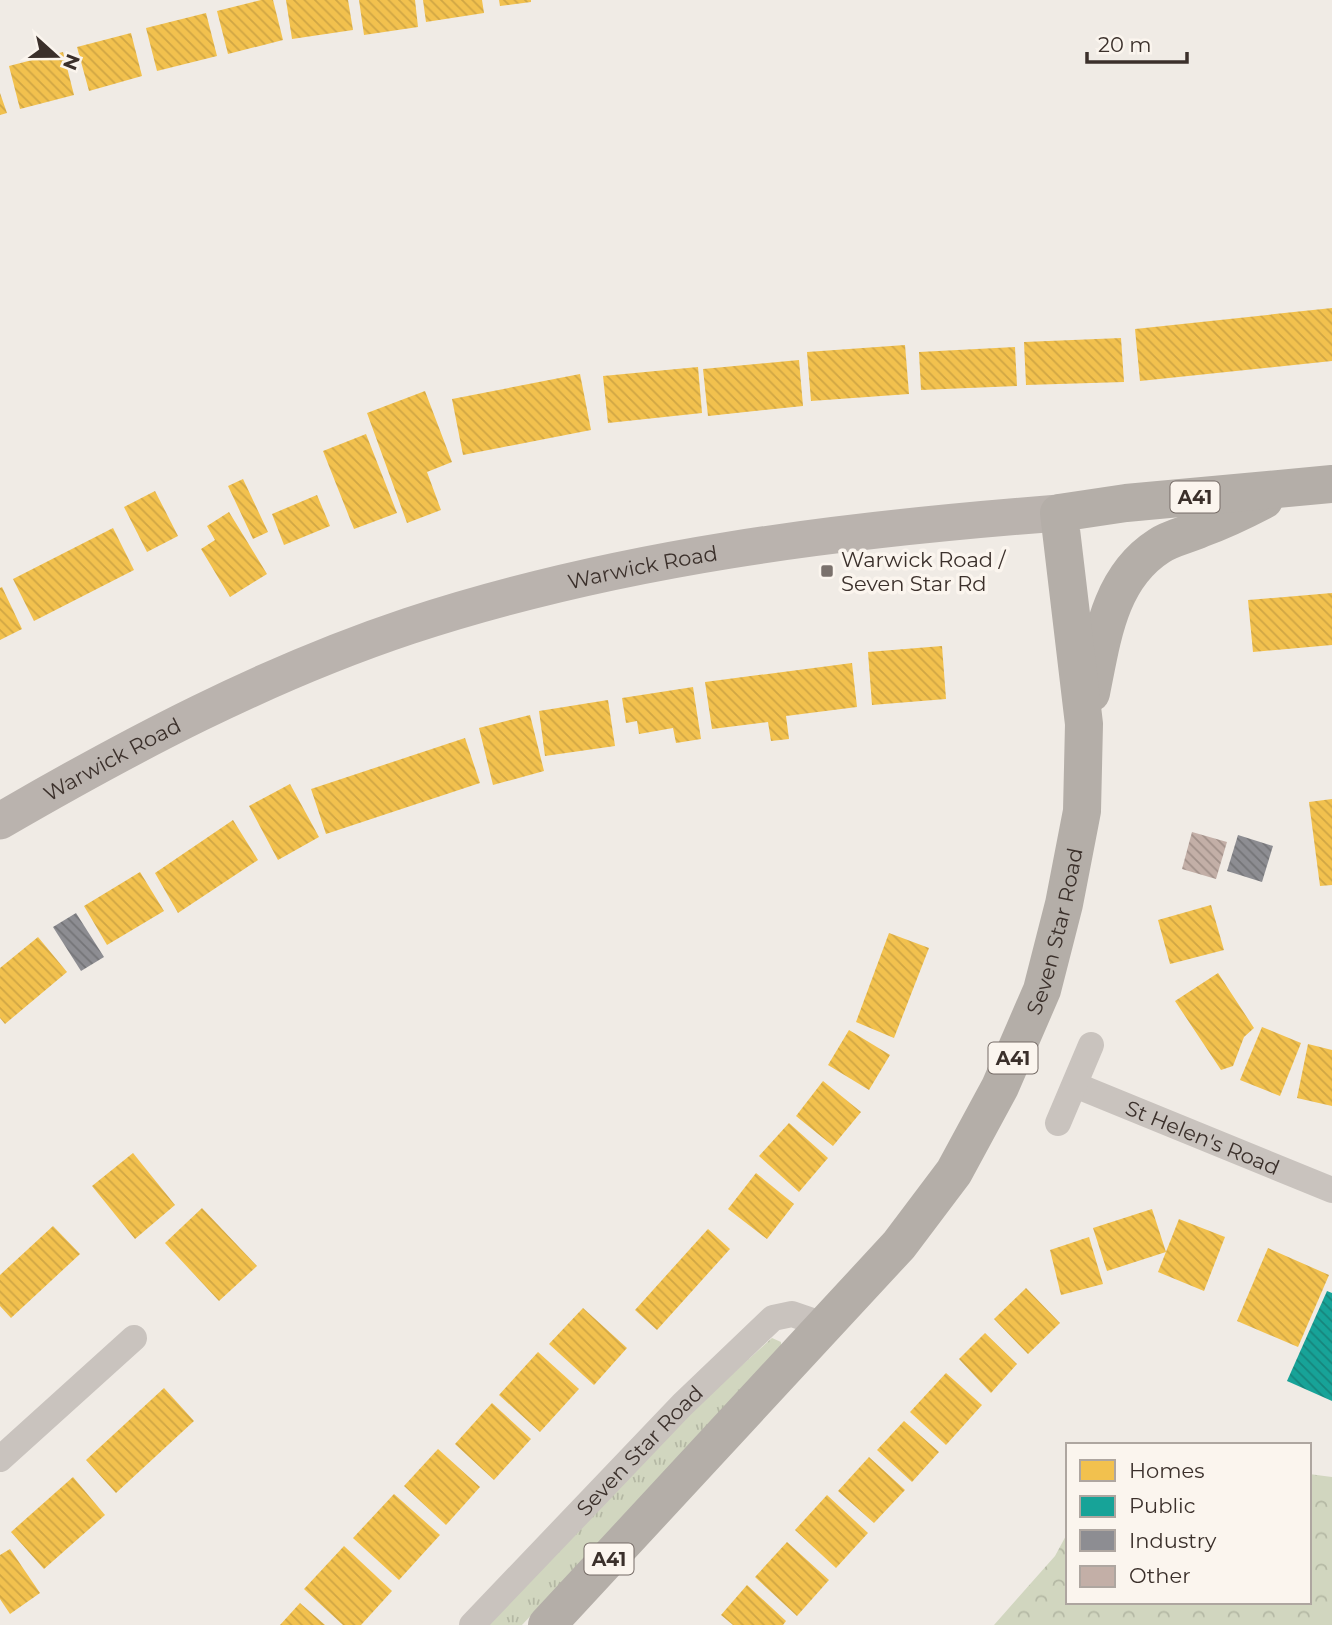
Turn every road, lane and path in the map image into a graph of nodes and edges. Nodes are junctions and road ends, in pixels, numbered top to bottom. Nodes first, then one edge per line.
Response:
1 (1332, 484) edge
2 (1281, 490) junction
3 (1059, 513) junction
4 (1084, 724) junction
5 (0, 821) edge
6 (1091, 1045) dead end
7 (1076, 1085) junction
8 (1058, 1123) dead end
9 (1332, 1190) edge
10 (824, 1325) junction
11 (134, 1338) dead end
12 (0, 1459) edge
13 (472, 1625) edge
14 (547, 1625) edge

1 - 2 highway, Warwick Road / A41
2 - 3 highway, Warwick Road / A41
2 - 4 highway, Seven Star Road / A41
3 - 4 highway, Seven Star Road / A41
3 - 5 main road, Warwick Road
4 - 10 highway, Seven Star Road / A41
6 - 7 street
7 - 8 street
7 - 9 street, St Helen's Road
10 - 13 street, Seven Star Road
10 - 14 highway, Seven Star Road / A41
11 - 12 street

